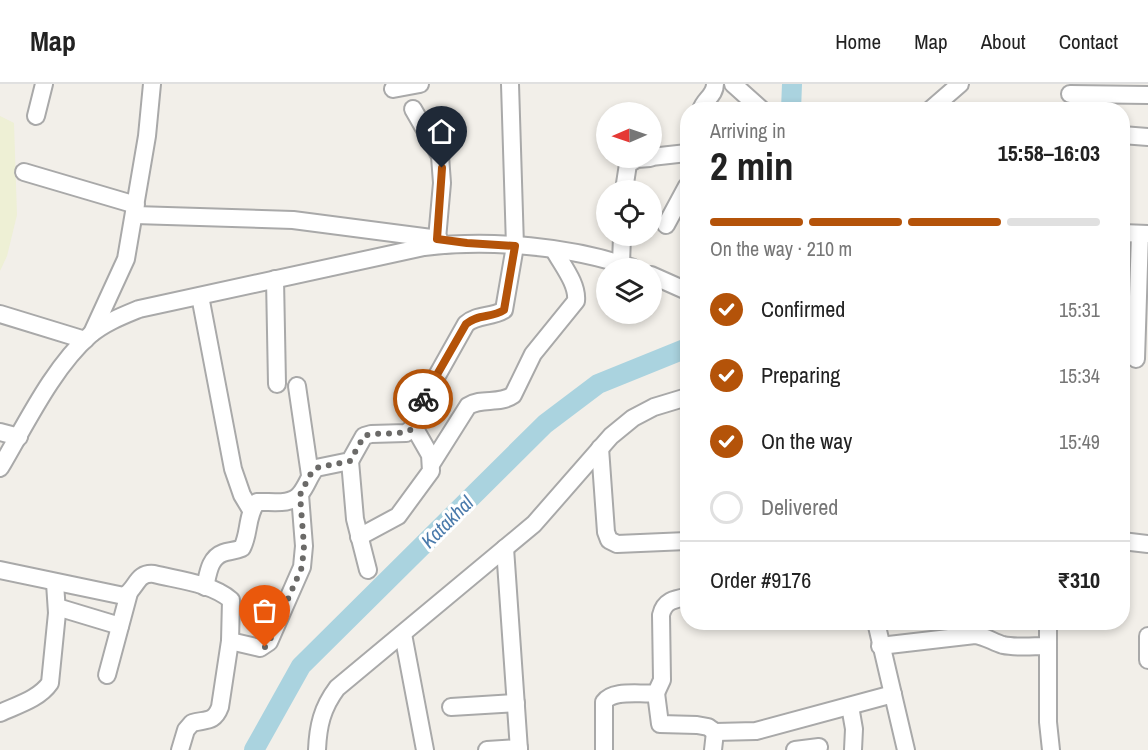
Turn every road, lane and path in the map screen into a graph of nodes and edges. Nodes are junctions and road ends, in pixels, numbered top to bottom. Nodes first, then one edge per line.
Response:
1 (45, 84) edge
2 (152, 84) edge
3 (420, 84) edge
4 (510, 84) edge
5 (732, 84) edge
6 (717, 85) edge
7 (954, 86) edge
8 (393, 89) dead end
9 (1148, 95) edge
10 (1070, 96) edge
11 (706, 102) edge
12 (753, 102) edge
13 (939, 102) edge
14 (413, 108) dead end
15 (36, 116) dead end
16 (1130, 136) edge
17 (1148, 137) edge
18 (680, 154) edge
19 (662, 156) edge
20 (24, 172) dead end
21 (680, 199) edge
22 (136, 210) junction
23 (666, 225) dead end
24 (1144, 234) edge
25 (437, 239) junction
26 (467, 243) junction
27 (515, 246) junction
28 (554, 250) junction
29 (600, 258) edge
30 (276, 279) junction
31 (662, 279) edge
32 (680, 288) edge
33 (200, 296) junction
34 (0, 314) edge
35 (88, 337) junction
36 (1135, 359) edge
37 (277, 384) dead end
38 (297, 386) dead end
39 (680, 399) edge
40 (414, 427) junction
41 (0, 432) edge
42 (19, 436) junction
43 (600, 448) junction
44 (350, 461) junction
45 (432, 463) junction
46 (0, 468) edge
47 (310, 475) junction
48 (300, 495) junction
49 (251, 510) junction
50 (359, 537) junction
51 (680, 542) edge
52 (1130, 542) edge
53 (1148, 544) edge
54 (506, 548) junction
55 (0, 570) edge
56 (368, 570) dead end
57 (55, 583) junction
58 (205, 587) junction
59 (129, 593) junction
60 (680, 599) edge
61 (57, 607) junction
62 (120, 626) junction
63 (877, 630) edge
64 (1047, 630) edge
65 (403, 634) junction
66 (1148, 636) edge
67 (230, 641) junction
68 (880, 646) junction
69 (1048, 646) junction
70 (1148, 660) edge
71 (106, 675) dead end
72 (656, 693) junction
73 (893, 694) junction
74 (516, 703) junction
75 (850, 706) junction
76 (451, 707) dead end
77 (0, 713) edge
78 (715, 732) junction
79 (819, 747) dead end
80 (519, 749) edge
81 (180, 750) edge
82 (317, 750) edge
83 (425, 750) edge
84 (487, 750) edge
85 (604, 750) edge
86 (713, 750) edge
87 (795, 750) edge
88 (853, 750) edge
89 (906, 750) edge
90 (1051, 750) edge

1 - 15 street
2 - 22 street
3 - 8 street
4 - 27 street
5 - 12 street
6 - 11 street
7 - 13 street
9 - 10 street
14 - 25 street
16 - 17 street
18 - 19 street
20 - 22 street
21 - 23 street
22 - 25 street
22 - 35 street
24 - 36 street
25 - 26 street
26 - 27 street
26 - 30 street
27 - 28 street
27 - 40 street
28 - 29 street
28 - 45 street
30 - 33 street
30 - 37 street
31 - 32 street
33 - 35 street
33 - 49 street
34 - 35 street
35 - 42 street
38 - 47 street
39 - 43 street
40 - 44 street
40 - 45 street
41 - 42 street
42 - 46 street
43 - 51 street
43 - 54 street
44 - 47 street
44 - 50 street
45 - 50 street
47 - 48 street
48 - 49 street
48 - 67 street
49 - 58 street
50 - 56 street
52 - 53 street
54 - 65 street
54 - 74 street
55 - 57 street
57 - 59 street
57 - 61 street
58 - 59 street
58 - 67 street
59 - 62 street
60 - 72 street
61 - 62 street
61 - 77 street
62 - 71 street
63 - 68 street
64 - 69 street
65 - 82 street
65 - 83 street
66 - 70 street
67 - 81 street
68 - 69 street
68 - 73 street
69 - 90 street
72 - 78 street
72 - 85 street
73 - 75 street
73 - 89 street
74 - 76 street
74 - 80 street
75 - 78 street
75 - 88 street
78 - 86 street
79 - 87 street
80 - 84 street

